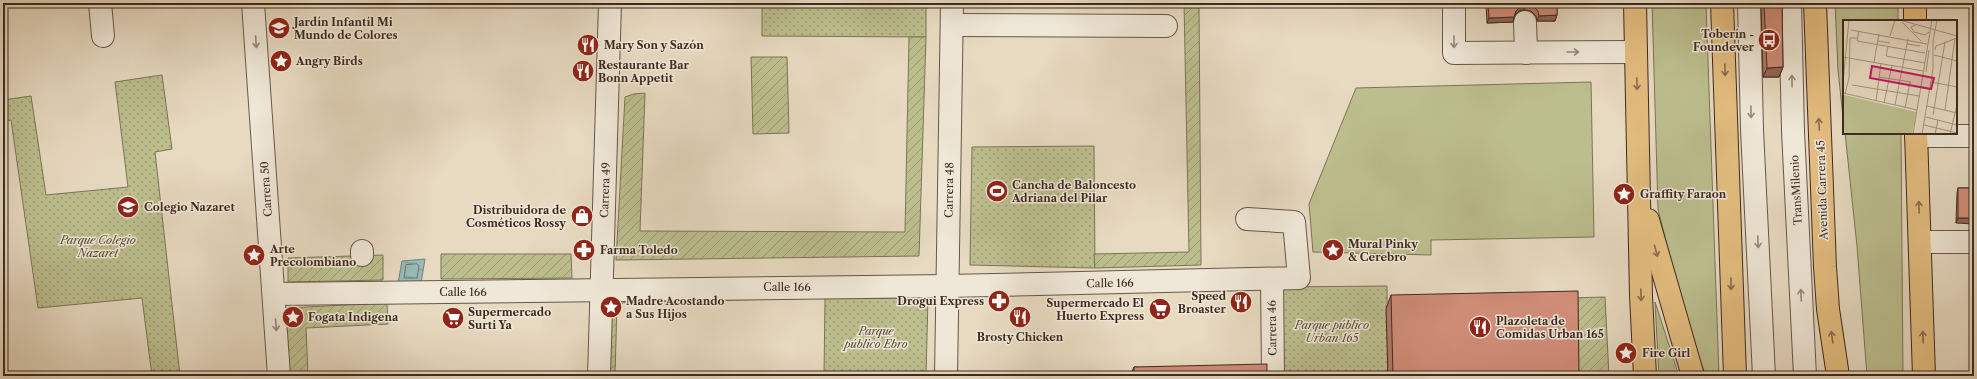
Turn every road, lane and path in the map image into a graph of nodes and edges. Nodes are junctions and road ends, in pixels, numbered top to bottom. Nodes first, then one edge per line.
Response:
1 (100, 3) edge
2 (253, 3) edge
3 (610, 3) edge
4 (952, 3) edge
5 (1454, 3) edge
6 (1635, 3) edge
7 (1722, 3) edge
8 (1750, 3) edge
9 (1790, 3) edge
10 (1815, 3) edge
11 (1914, 3) edge
12 (1915, 20) edge
13 (1525, 22) dead end
14 (952, 25) junction
15 (1166, 26) dead end
16 (103, 36) dead end
17 (1636, 52) junction
18 (1526, 53) junction
19 (1916, 134) edge
20 (1974, 136) edge
21 (1639, 186) junction
22 (1247, 219) dead end
23 (1920, 242) junction
24 (1974, 242) edge
25 (1272, 280) junction
26 (947, 286) junction
27 (602, 290) junction
28 (274, 294) junction
29 (279, 376) edge
30 (599, 376) edge
31 (946, 376) edge
32 (1273, 376) edge
33 (1645, 376) edge
34 (1693, 376) edge
35 (1735, 376) edge
36 (1764, 376) edge
37 (1806, 376) edge
38 (1838, 376) edge
39 (1924, 376) edge

1 - 16 street
2 -> 28 street, Carrera 50
3 - 27 street, Carrera 49
4 - 14 street, Carrera 48
5 -> 18 street
6 - 17 highway
7 -> 35 highway
8 -> 36 street
37 -> 9 street, TransMilenio
38 -> 10 highway, Avenida Carrera 45
11 - 12 highway
13 - 18 street
14 - 15 street
14 - 26 street, Carrera 48
18 -> 17 street
17 -> 21 highway
19 - 20 street
23 -> 19 highway
21 -> 33 highway
21 -> 34 highway
22 - 25 street, Calle 166
23 - 24 street
39 -> 23 highway
25 - 26 street, Calle 166
25 - 32 street, Carrera 46
26 - 27 street, Calle 166
26 - 31 street, Carrera 48
27 - 28 street, Calle 166
27 - 30 street, Carrera 49
28 -> 29 street, Carrera 50

